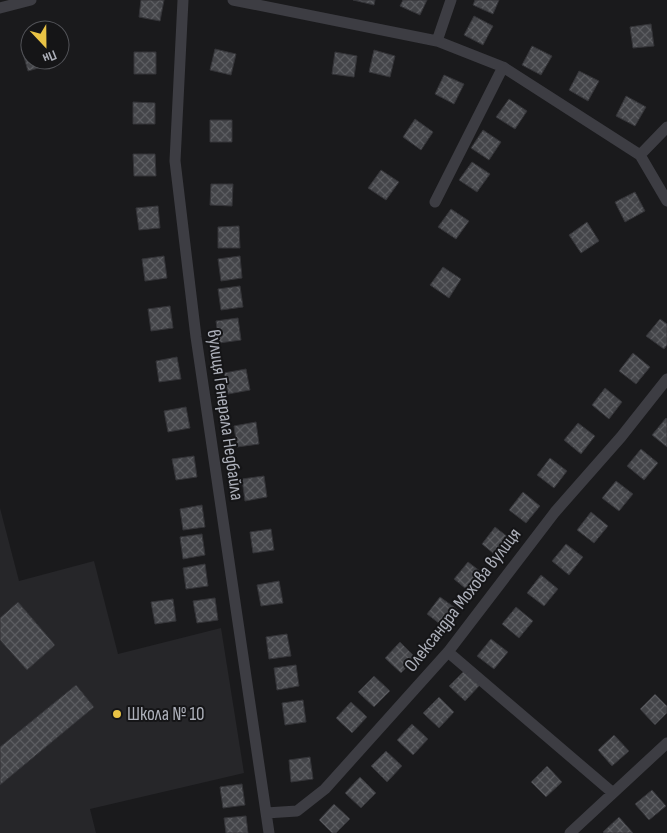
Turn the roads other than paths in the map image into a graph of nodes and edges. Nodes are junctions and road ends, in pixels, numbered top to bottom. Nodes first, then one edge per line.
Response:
1 (31, 0) edge
2 (183, 0) edge
3 (233, 0) edge
4 (451, 0) edge
5 (0, 8) edge
6 (436, 41) junction
7 (502, 68) junction
8 (667, 127) edge
9 (640, 155) junction
10 (667, 201) edge
11 (435, 202) dead end
12 (667, 379) edge
13 (448, 652) junction
14 (667, 744) edge
15 (613, 793) junction
16 (266, 812) junction
17 (269, 833) edge
18 (570, 833) edge

1 - 5 street
2 - 16 street, вулиця Генерала Недбайла
3 - 6 street
4 - 6 street
6 - 7 street
7 - 9 street
7 - 11 street
8 - 9 street
9 - 10 street
12 - 13 street, Олександра Мохова вулиця
13 - 15 street
13 - 16 street, Олександра Мохова вулиця
14 - 15 street
15 - 18 street
16 - 17 street, вулиця Генерала Недбайла

